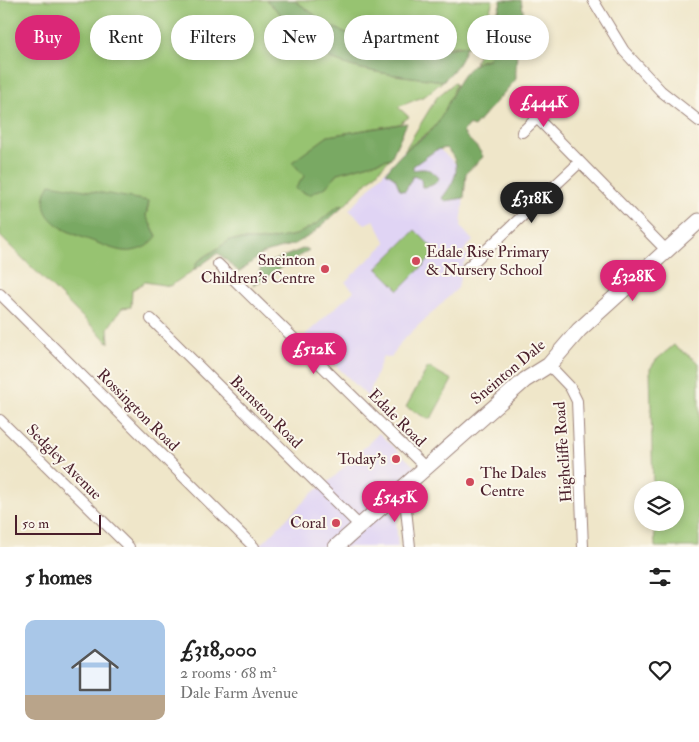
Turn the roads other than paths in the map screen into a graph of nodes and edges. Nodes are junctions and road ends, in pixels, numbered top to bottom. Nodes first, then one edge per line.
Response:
1 (593, 0) edge
2 (550, 106) dead end
3 (537, 118) junction
4 (699, 121) edge
5 (522, 132) dead end
6 (580, 163) junction
7 (699, 221) edge
8 (667, 251) junction
9 (218, 264) dead end
10 (467, 268) dead end
11 (0, 294) edge
12 (151, 319) dead end
13 (549, 365) junction
14 (0, 420) edge
15 (426, 468) junction
16 (397, 493) junction
17 (360, 526) junction
18 (129, 547) edge
19 (254, 547) edge
20 (336, 547) edge
21 (410, 547) edge
22 (583, 547) edge

1 - 4 street
2 - 3 street
3 - 5 street
3 - 6 street
6 - 8 street
6 - 10 street
7 - 8 street, Sneinton Dale
8 - 13 street, Sneinton Dale
9 - 15 street, Edale Road
11 - 19 street, Rossington Road
12 - 17 street, Barnston Road
13 - 15 street, Sneinton Dale
13 - 22 street, Highcliffe Road
14 - 18 street, Sedgley Avenue
15 - 16 street, Sneinton Dale
16 - 17 street, Sneinton Dale
16 - 21 street
17 - 20 street, Sneinton Dale

